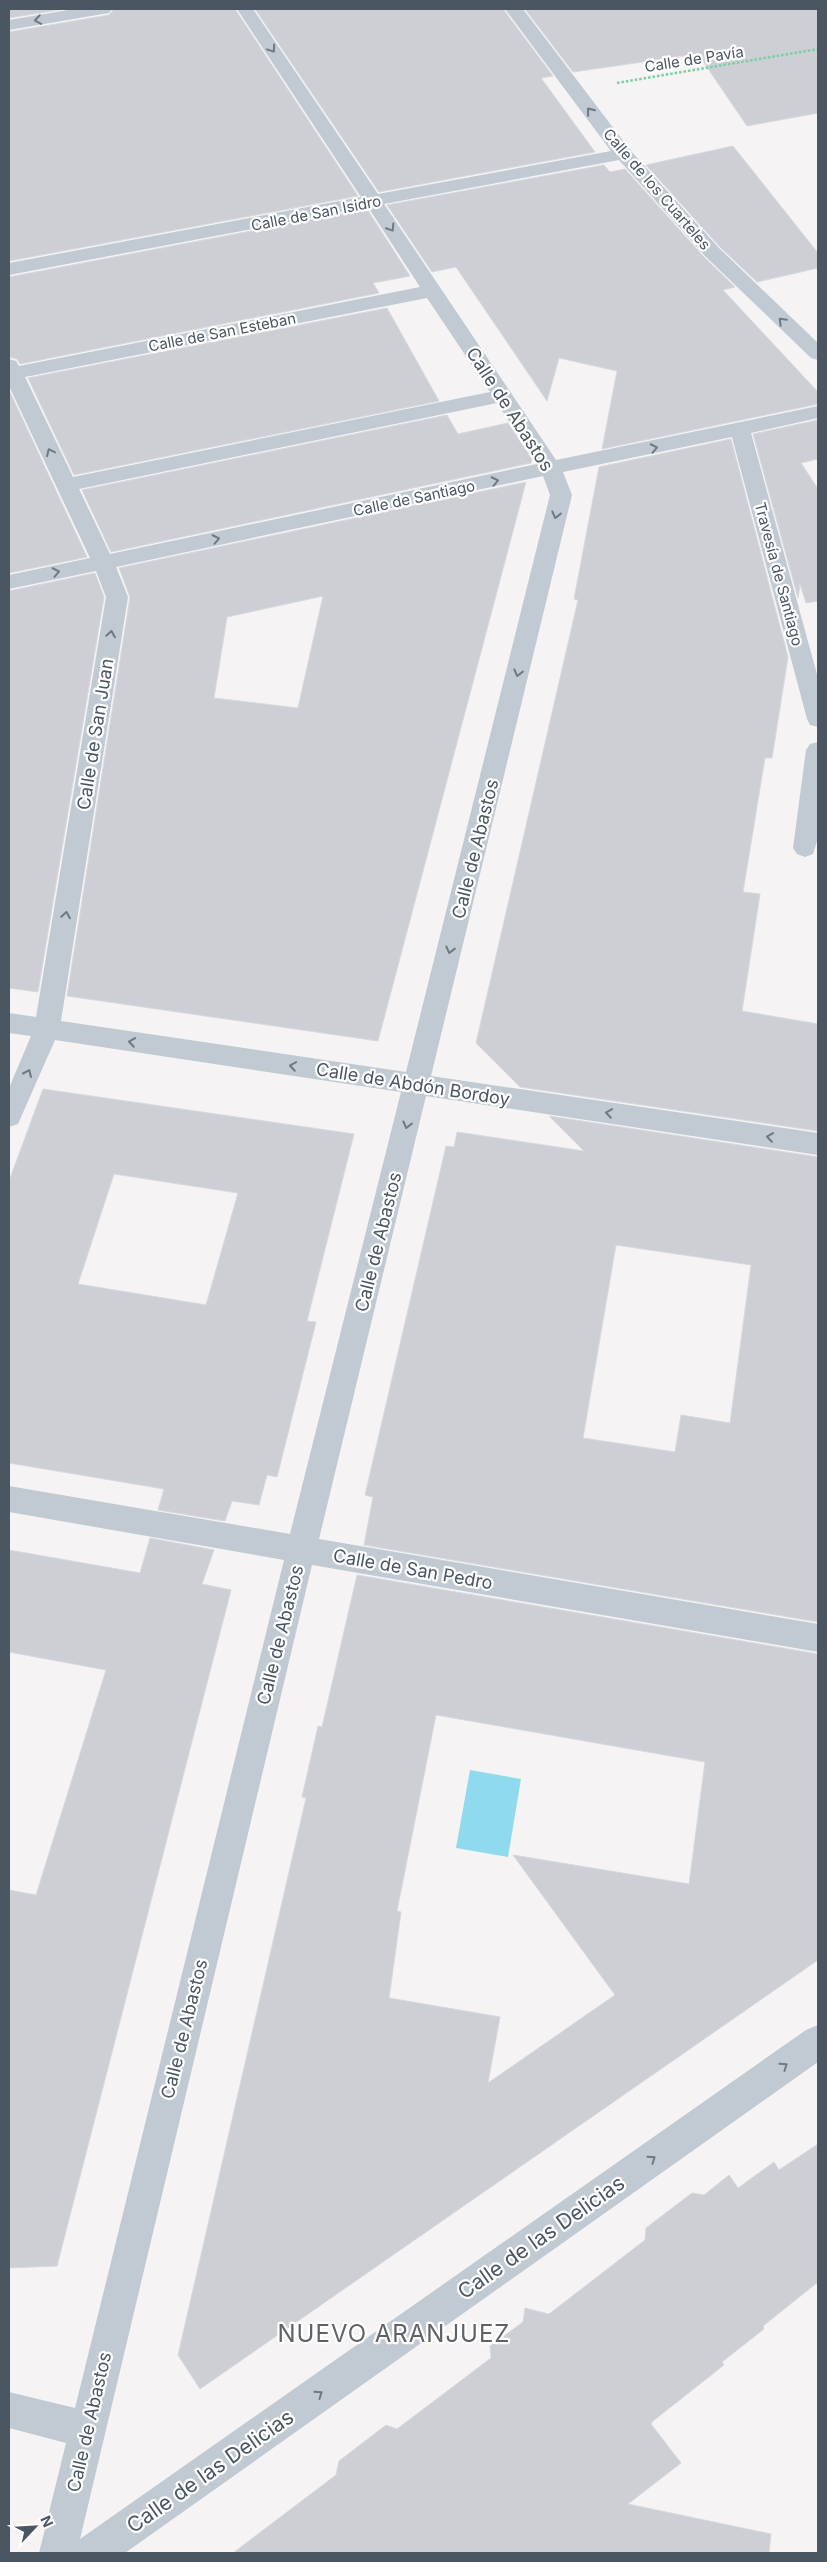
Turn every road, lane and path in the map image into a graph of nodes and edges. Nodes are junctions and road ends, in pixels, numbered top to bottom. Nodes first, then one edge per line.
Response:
1 (103, 9) edge
2 (245, 9) edge
3 (514, 9) edge
4 (9, 24) edge
5 (818, 50) edge
6 (574, 90) junction
7 (623, 154) junction
8 (374, 202) junction
9 (9, 269) edge
10 (432, 291) junction
11 (818, 354) edge
12 (11, 369) edge
13 (502, 396) junction
14 (818, 412) edge
15 (740, 429) junction
16 (551, 469) junction
17 (66, 485) junction
18 (103, 562) junction
19 (9, 582) edge
20 (818, 719) edge
21 (818, 750) edge
22 (805, 848) dead end
23 (9, 1023) edge
24 (47, 1029) junction
25 (417, 1085) junction
26 (9, 1117) edge
27 (818, 1144) edge
28 (9, 1499) edge
29 (301, 1550) junction
30 (818, 1638) edge
31 (818, 2042) edge
32 (9, 2410) edge
33 (88, 2430) junction
34 (58, 2553) edge
35 (93, 2553) edge

1 -> 4 street
2 -> 8 street, Calle de Abastos
3 - 6 street, Calle de los Cuarteles
5 - 6 path, Calle de Pavía
7 -> 6 street, Calle de los Cuarteles
7 - 8 street, Calle de San Isidro
11 -> 7 street, Calle de los Cuarteles
8 - 9 street, Calle de San Isidro
8 -> 10 street, Calle de Abastos
10 - 12 street, Calle de San Esteban
10 - 13 street, Calle de Abastos
17 -> 12 street, Calle de San Juan
13 - 16 street, Calle de Abastos
13 - 17 street
14 - 15 street, Calle de Santiago
16 -> 15 street, Calle de Santiago
15 - 20 street, Travesía de Santiago
18 -> 16 street, Calle de Santiago
16 -> 25 street, Calle de Abastos
17 - 18 street, Calle de San Juan
19 -> 18 street, Calle de Santiago
24 -> 18 street, Calle de San Juan
21 - 22 street
23 - 24 street, Calle de Abdón Bordoy
25 -> 24 street, Calle de Abdón Bordoy
26 -> 24 street, Calle de San Juan
27 -> 25 street, Calle de Abdón Bordoy
25 -> 29 street, Calle de Abastos
28 - 29 street, Calle de San Pedro
29 - 30 street, Calle de San Pedro
29 - 33 street, Calle de Abastos
35 -> 31 street, Calle de las Delicias
32 - 33 street
33 - 34 street, Calle de Abastos

